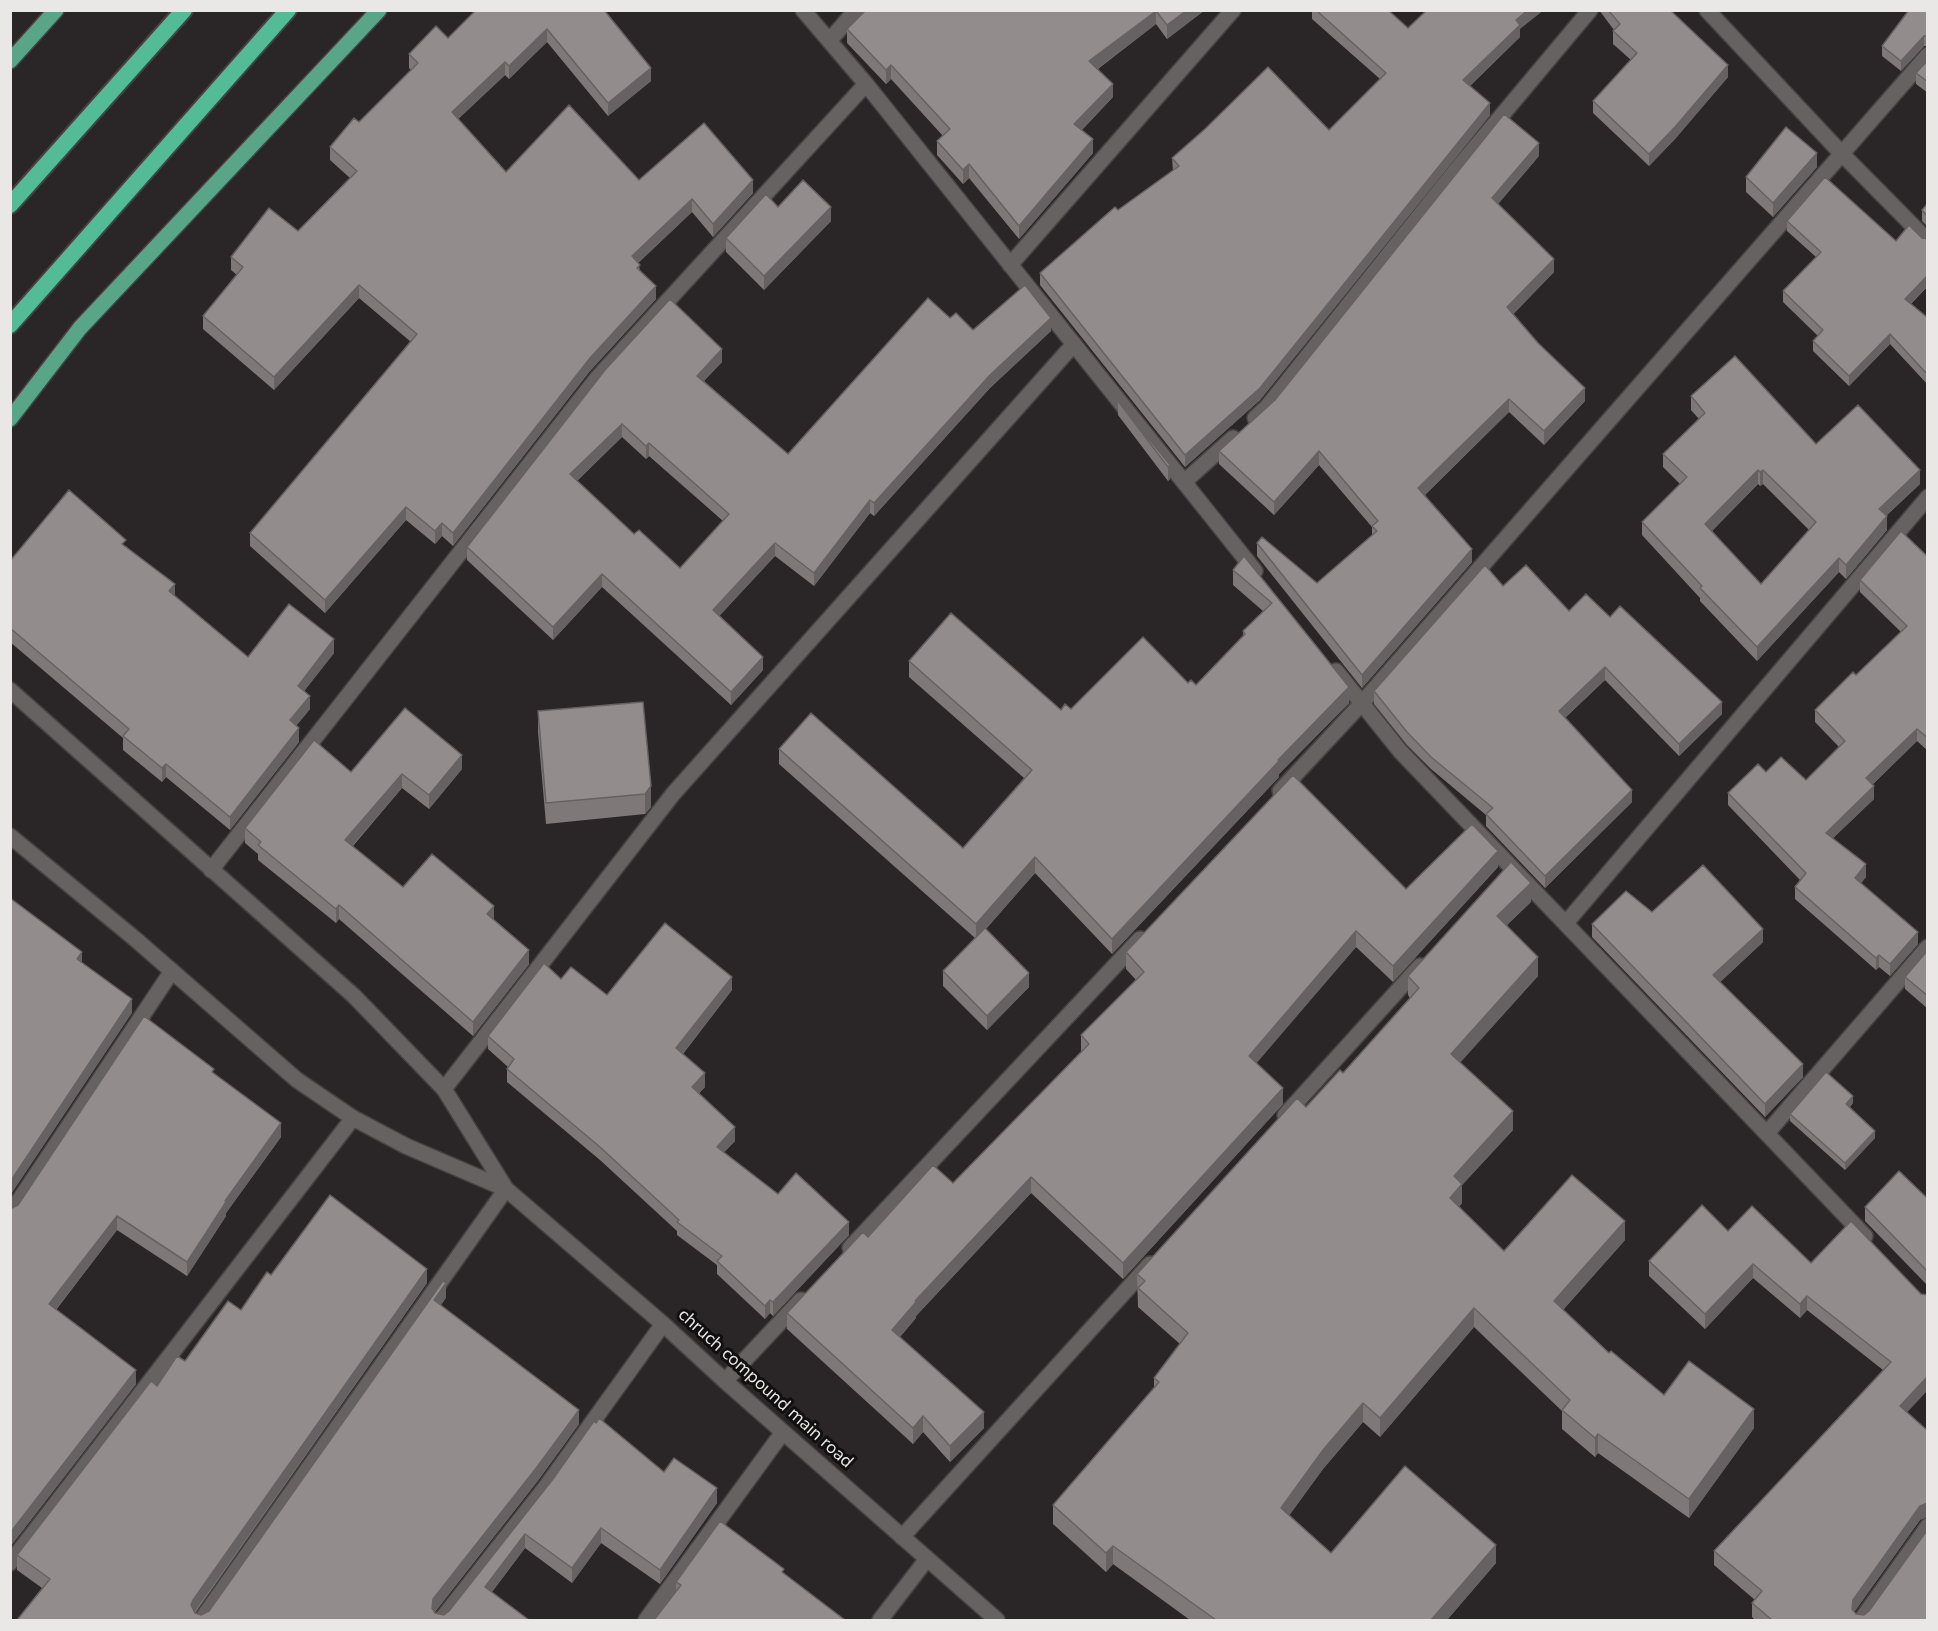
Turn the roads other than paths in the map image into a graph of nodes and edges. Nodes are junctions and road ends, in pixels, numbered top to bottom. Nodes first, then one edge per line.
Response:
1 (56, 10) edge
2 (184, 10) edge
3 (288, 10) edge
4 (379, 10) edge
5 (803, 10) edge
6 (856, 10) edge
7 (1233, 10) edge
8 (1590, 10) edge
9 (1707, 10) edge
10 (830, 40) junction
11 (1928, 55) edge
12 (10, 61) edge
13 (866, 84) junction
14 (1842, 154) junction
15 (10, 205) edge
16 (1928, 241) edge
17 (1010, 265) junction
18 (10, 325) edge
19 (1074, 344) junction
20 (10, 419) edge
21 (1184, 482) junction
22 (1928, 497) edge
23 (1266, 584) edge
24 (1325, 657) edge
25 (10, 690) edge
26 (1362, 703) junction
27 (1272, 799) edge
28 (10, 836) edge
29 (211, 870) junction
30 (1566, 923) junction
31 (1149, 929) edge
32 (1928, 947) edge
33 (1431, 955) edge
34 (172, 971) junction
35 (444, 1089) junction
36 (353, 1118) junction
37 (1278, 1122) edge
38 (1767, 1133) junction
39 (506, 1189) junction
40 (10, 1214) edge
41 (1873, 1244) edge
42 (1158, 1255) edge
43 (839, 1259) edge
44 (815, 1286) edge
45 (663, 1324) junction
46 (725, 1381) junction
47 (783, 1432) junction
48 (1928, 1526) edge
49 (902, 1537) junction
50 (927, 1559) junction
51 (10, 1563) edge
52 (201, 1620) edge
53 (441, 1620) edge
54 (646, 1620) edge
55 (880, 1620) edge
56 (997, 1620) edge
57 (1861, 1620) edge

1 - 12 main road
2 - 15 highway
3 - 18 highway
4 - 20 main road
5 - 10 street
6 - 10 street
7 - 17 street
8 - 21 street
9 - 14 street
10 - 13 street
11 - 14 street
13 - 17 street
13 - 29 street
14 - 16 street
14 - 26 street
17 - 19 street
19 - 21 street
19 - 35 street
21 - 23 street
22 - 30 street
24 - 26 street
25 - 29 street
26 - 27 street
26 - 30 street
28 - 34 street
29 - 35 street
30 - 38 street
31 - 43 street
32 - 38 street
33 - 37 street
34 - 36 street
34 - 40 street
35 - 39 street
36 - 39 street
36 - 51 street
38 - 41 street
39 - 45 street, chruch compound main road
39 - 52 street
42 - 49 street
44 - 46 street
45 - 46 street, chruch compound main road
45 - 53 street
46 - 47 street, chruch compound main road
47 - 49 street, chruch compound main road
47 - 54 street
48 - 57 street
49 - 50 street, chruch compound main road
50 - 55 street
50 - 56 street, chruch compound main road

